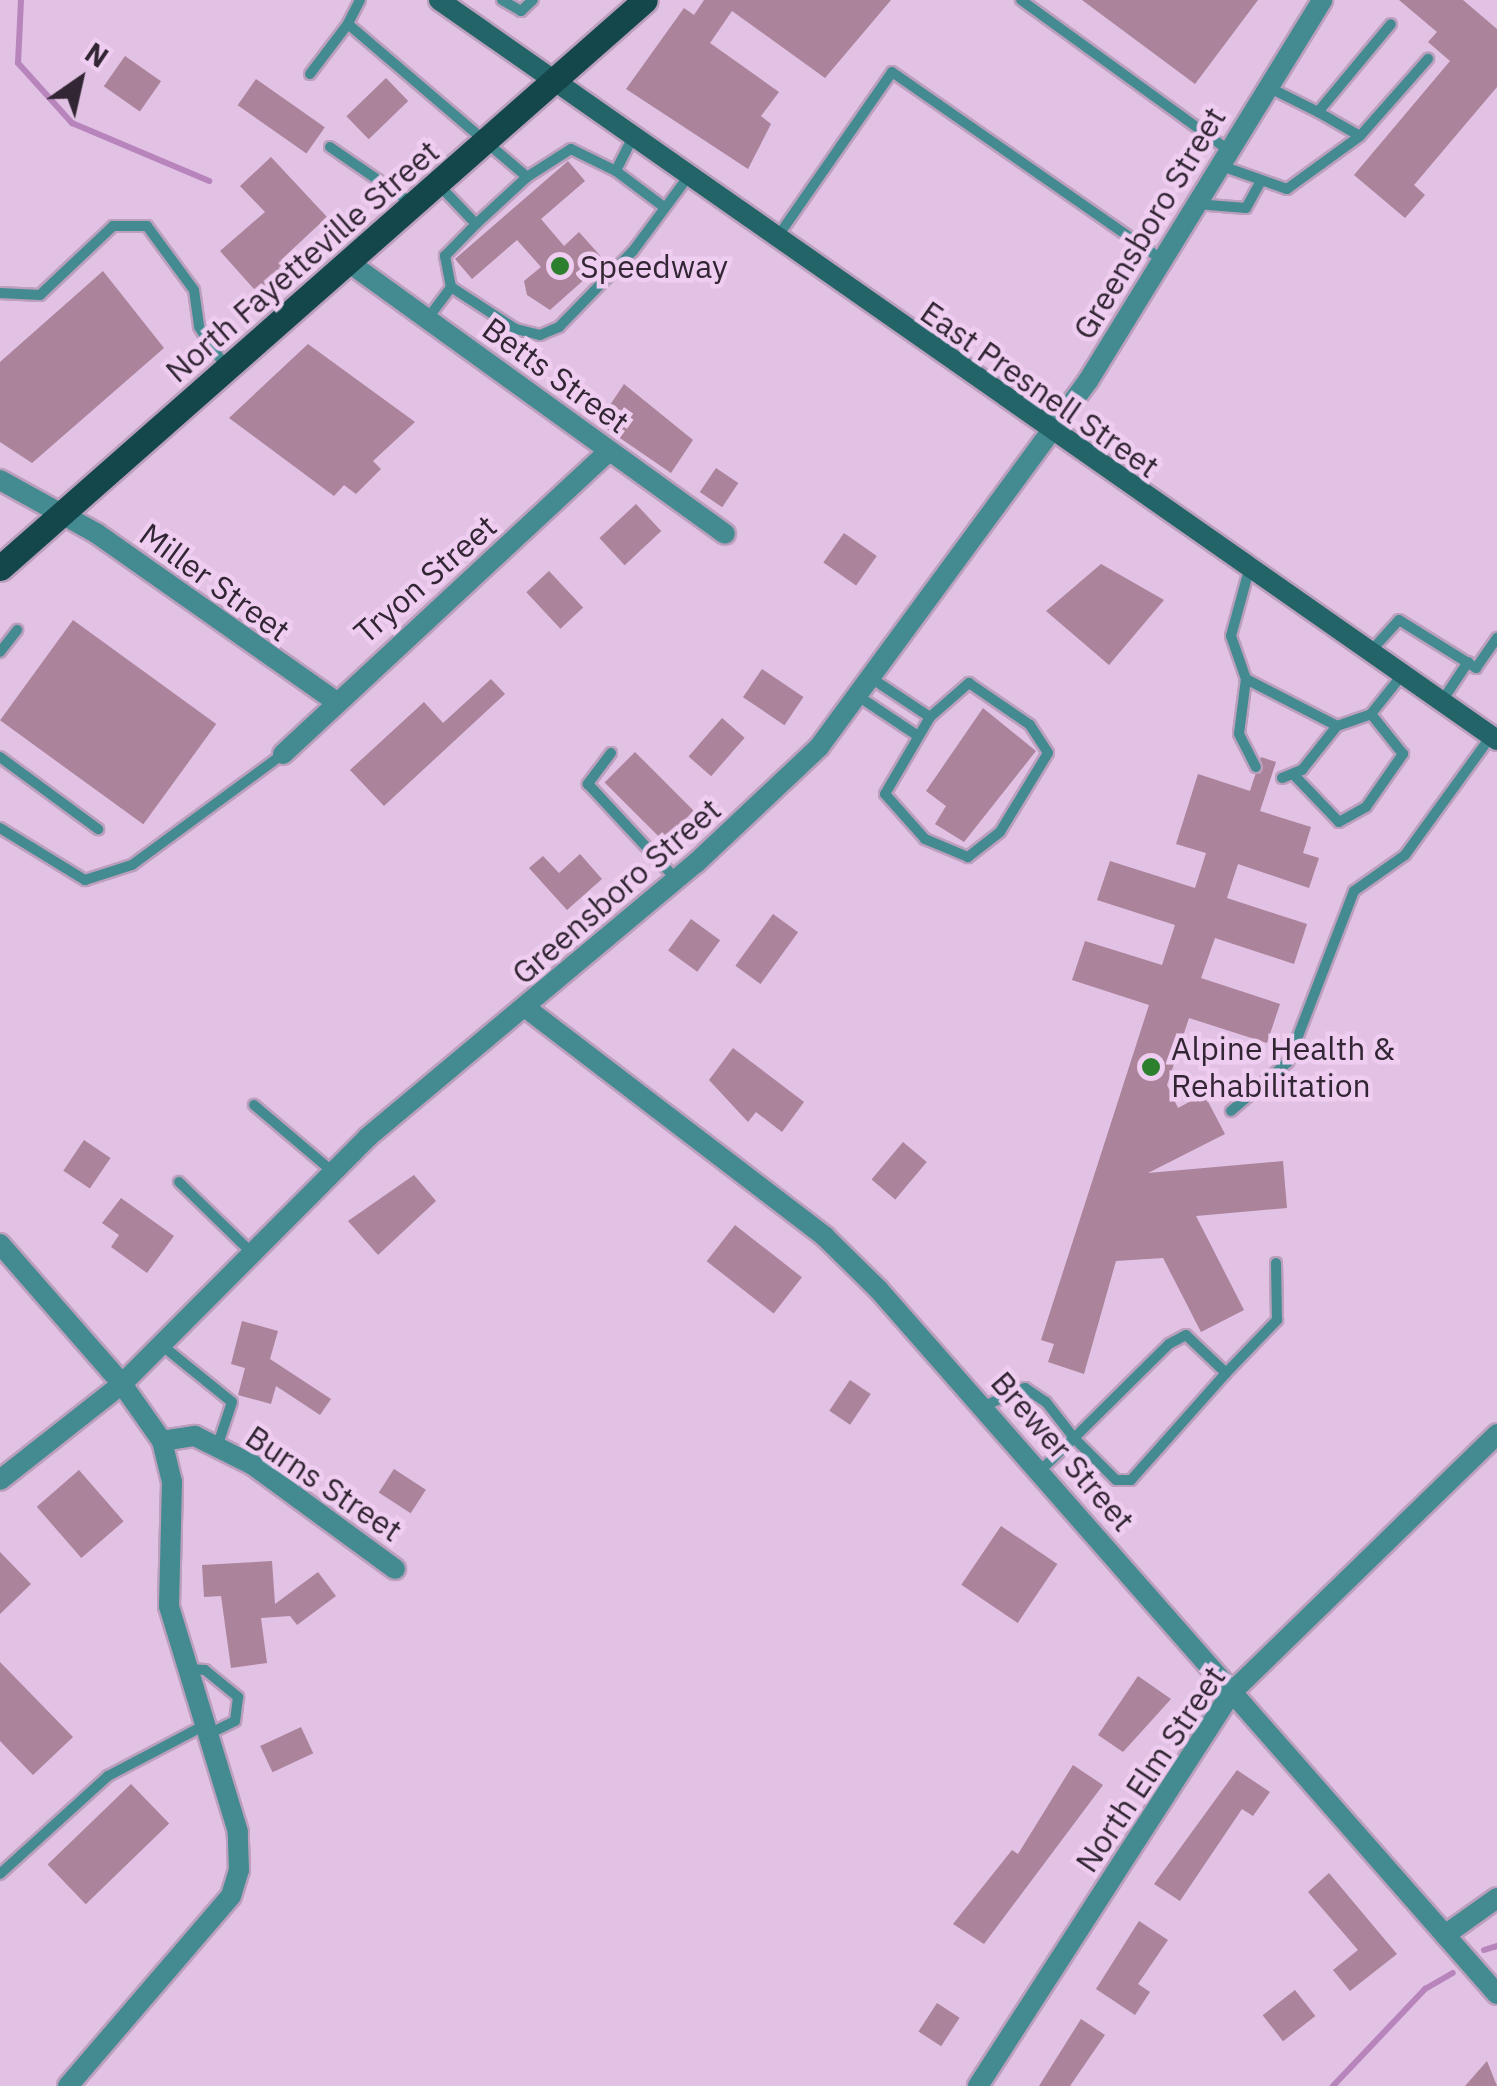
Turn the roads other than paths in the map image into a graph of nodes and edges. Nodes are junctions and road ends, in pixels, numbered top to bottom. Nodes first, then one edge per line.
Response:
1 (360, 0) edge
2 (439, 0) edge
3 (502, 0) edge
4 (533, 0) edge
5 (644, 0) edge
6 (1022, 0) edge
7 (1322, 0) edge
8 (348, 24) junction
9 (1391, 24) dead end
10 (1428, 59) dead end
11 (310, 74) dead end
12 (553, 82) junction
13 (1268, 86) junction
14 (1318, 112) junction
15 (1360, 136) junction
16 (633, 137) junction
17 (486, 142) junction
18 (330, 147) dead end
19 (1223, 157) junction
20 (616, 172) junction
21 (527, 177) junction
22 (688, 177) junction
23 (1261, 181) junction
24 (439, 184) junction
25 (1195, 204) junction
26 (415, 206) junction
27 (664, 206) junction
28 (476, 224) junction
29 (776, 240) junction
30 (1161, 260) junction
31 (351, 264) junction
32 (451, 287) junction
33 (2, 296) edge
34 (428, 318) junction
35 (228, 371) junction
36 (1052, 434) junction
37 (608, 452) junction
38 (0, 480) edge
39 (60, 514) junction
40 (725, 534) dead end
41 (0, 568) edge
42 (1249, 570) junction
43 (17, 630) dead end
44 (1497, 638) edge
45 (0, 652) edge
46 (1370, 653) junction
47 (1468, 662) junction
48 (1402, 675) junction
49 (1246, 679) junction
50 (874, 680) junction
51 (861, 698) junction
52 (334, 700) junction
53 (1441, 702) junction
54 (1375, 711) junction
55 (930, 717) junction
56 (1337, 726) junction
57 (1495, 734) edge
58 (918, 736) junction
59 (611, 753) dead end
60 (283, 754) joint
61 (0, 757) edge
62 (1256, 767) dead end
63 (0, 828) edge
64 (98, 829) dead end
65 (677, 880) junction
66 (526, 1008) junction
67 (254, 1105) dead end
68 (1231, 1111) dead end
69 (333, 1172) junction
70 (179, 1182) dead end
71 (0, 1244) edge
72 (252, 1254) junction
73 (1276, 1263) dead end
74 (164, 1347) junction
75 (1226, 1373) junction
76 (122, 1384) junction
77 (984, 1406) junction
78 (1497, 1434) edge
79 (1074, 1438) junction
80 (162, 1441) junction
81 (217, 1446) junction
82 (1040, 1471) junction
83 (0, 1480) edge
84 (395, 1569) dead end
85 (188, 1669) junction
86 (1232, 1692) junction
87 (206, 1730) junction
88 (0, 1848) edge
89 (12, 1859) junction
90 (0, 1874) edge
91 (1497, 1898) edge
92 (1445, 1935) junction
93 (1497, 1994) edge
94 (68, 2086) edge
95 (978, 2086) edge

1 - 8 lane
2 - 12 main road, East Presnell Street
3 - 4 lane
5 - 12 main road, North Fayetteville Street
6 - 19 lane
7 - 13 street, Greensboro Street
8 - 11 lane
8 - 17 lane
9 - 14 lane
10 - 15 lane
12 - 16 main road, East Presnell Street
12 - 17 main road, North Fayetteville Street
13 - 14 lane
13 - 19 street, Greensboro Street
14 - 15 lane
15 - 23 lane
16 - 20 lane
16 - 22 main road, East Presnell Street
17 - 21 lane
17 - 24 main road, North Fayetteville Street
18 - 26 lane
19 - 23 lane
19 - 25 street, Greensboro Street
20 - 21 lane
20 - 27 lane
21 - 28 lane
22 - 27 lane
22 - 29 main road, East Presnell Street
23 - 25 lane
24 - 26 main road, North Fayetteville Street
24 - 28 lane
25 - 30 street, Greensboro Street
26 - 31 main road, North Fayetteville Street
27 - 32 lane
28 - 32 lane
29 - 30 lane
29 - 36 main road, East Presnell Street
30 - 36 street, Greensboro Street
31 - 34 street, Betts Street
31 - 35 main road, North Fayetteville Street
32 - 34 lane
33 - 35 lane
34 - 37 street, Betts Street
35 - 39 main road, North Fayetteville Street
36 - 42 main road, East Presnell Street
36 - 50 street, Greensboro Street
37 - 40 street, Betts Street
37 - 52 street, Tryon Street
38 - 39 street, Miller Street
39 - 41 main road, North Fayetteville Street
39 - 52 street, Miller Street
42 - 46 main road, East Presnell Street
42 - 49 lane
43 - 45 lane
44 - 47 lane
46 - 47 lane
46 - 48 main road, East Presnell Street
47 - 53 lane
48 - 53 main road, East Presnell Street
48 - 54 lane
49 - 56 lane
49 - 62 lane
50 - 51 street, Greensboro Street
50 - 55 lane
51 - 58 lane
51 - 65 street, Greensboro Street
52 - 60 street, Tryon Street
53 - 57 main road, East Presnell Street
54 - 56 lane
54 - 56 lane
55 - 58 lane
55 - 58 lane
57 - 68 lane
59 - 65 lane
60 - 63 lane
61 - 64 lane
65 - 66 street, Greensboro Street
66 - 69 street, Greensboro Street
66 - 77 street, Brewer Street
67 - 69 lane
69 - 72 street, Greensboro Street
70 - 72 lane
71 - 76 street
72 - 74 street, Greensboro Street
73 - 75 lane
74 - 76 street, Greensboro Street
74 - 81 lane
75 - 79 lane
75 - 79 lane
76 - 80 street
76 - 83 street, Greensboro Street
77 - 79 lane
77 - 82 street, Brewer Street
78 - 86 street, North Elm Street
79 - 82 lane
80 - 81 street, Burns Street
80 - 85 street
81 - 84 street, Burns Street
82 - 86 street, Brewer Street
85 - 87 street
85 - 87 lane
86 - 92 street, Brewer Street
86 - 95 street, North Elm Street
87 - 89 lane
87 - 94 street
88 - 89 lane
89 - 90 lane
91 - 92 street
92 - 93 street, Brewer Street

